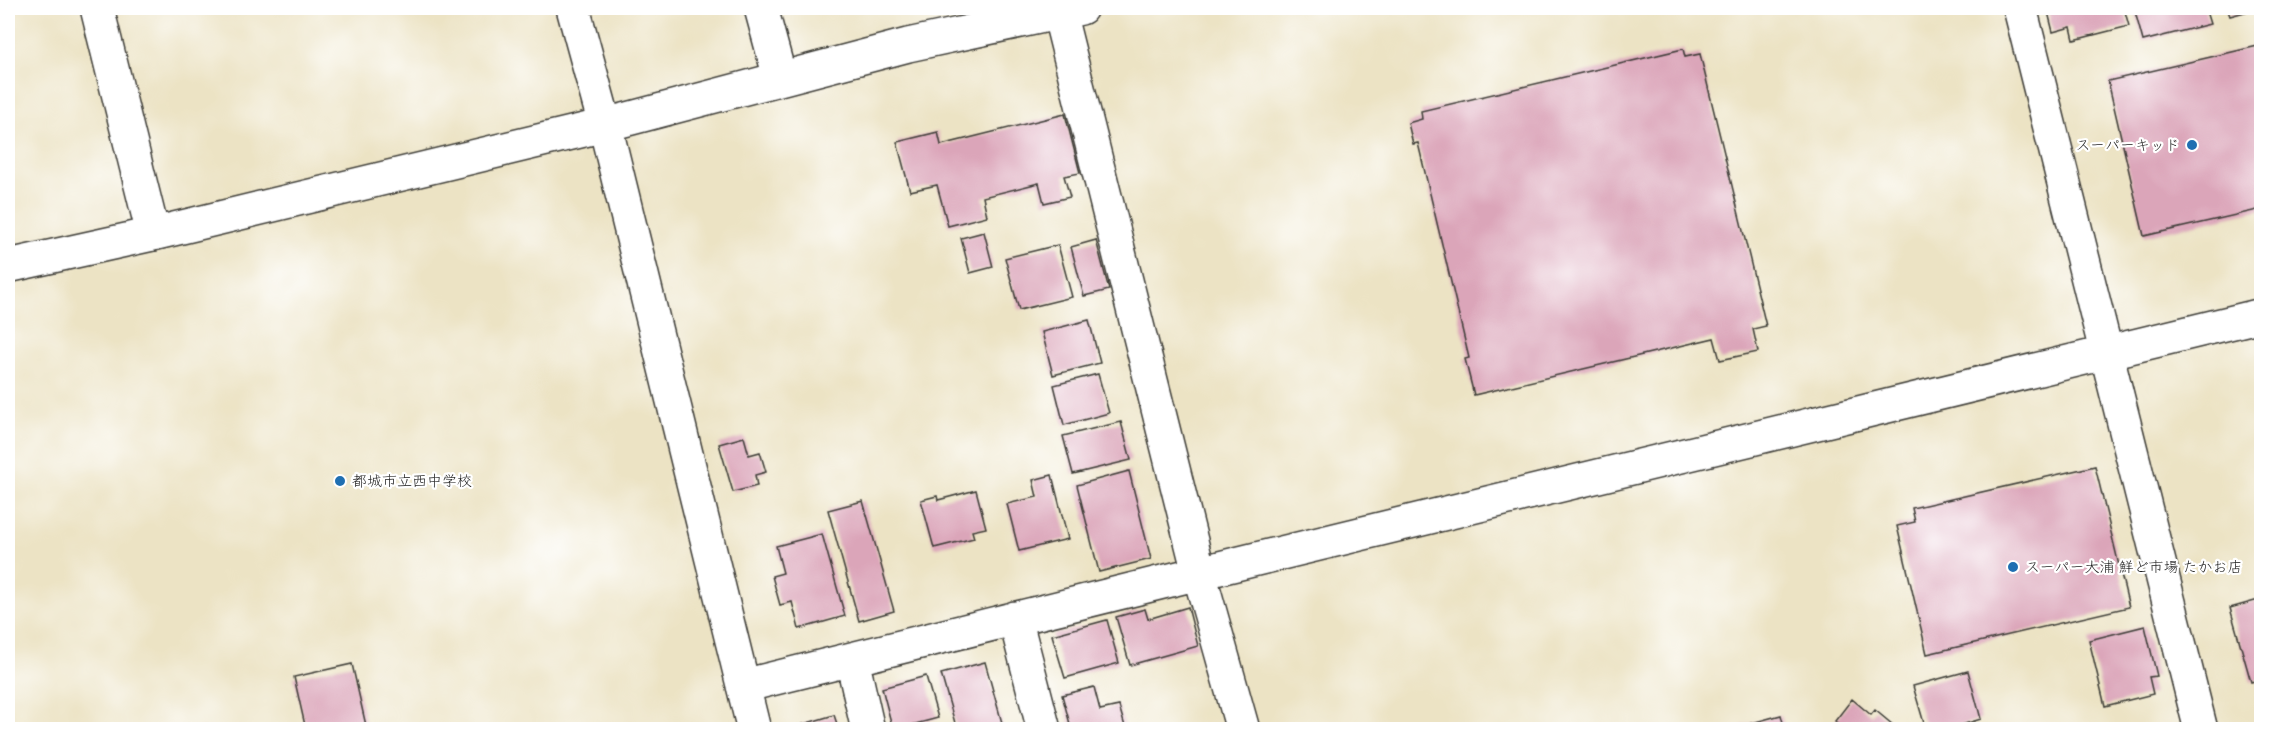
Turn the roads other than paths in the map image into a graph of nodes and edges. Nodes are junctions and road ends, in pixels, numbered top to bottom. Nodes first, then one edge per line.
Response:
1 (97, 8) edge
2 (573, 8) edge
3 (761, 8) edge
4 (2020, 8) edge
5 (1066, 9) edge
6 (780, 78) junction
7 (605, 125) junction
8 (153, 234) junction
9 (8, 267) edge
10 (2262, 315) edge
11 (2107, 354) junction
12 (1199, 573) junction
13 (1015, 618) junction
14 (852, 659) junction
15 (743, 686) junction
16 (754, 729) edge
17 (868, 729) edge
18 (1044, 729) edge
19 (1243, 729) edge
20 (2201, 729) edge

1 - 8 street
2 - 7 street
3 - 6 street
4 - 11 street
5 - 6 street
5 - 12 street
6 - 7 street
7 - 8 street
7 - 15 street
8 - 9 street
10 - 11 street
11 - 12 street
11 - 20 street
12 - 13 street
12 - 19 street
13 - 14 street
13 - 18 street
14 - 15 street
14 - 17 street
15 - 16 street

